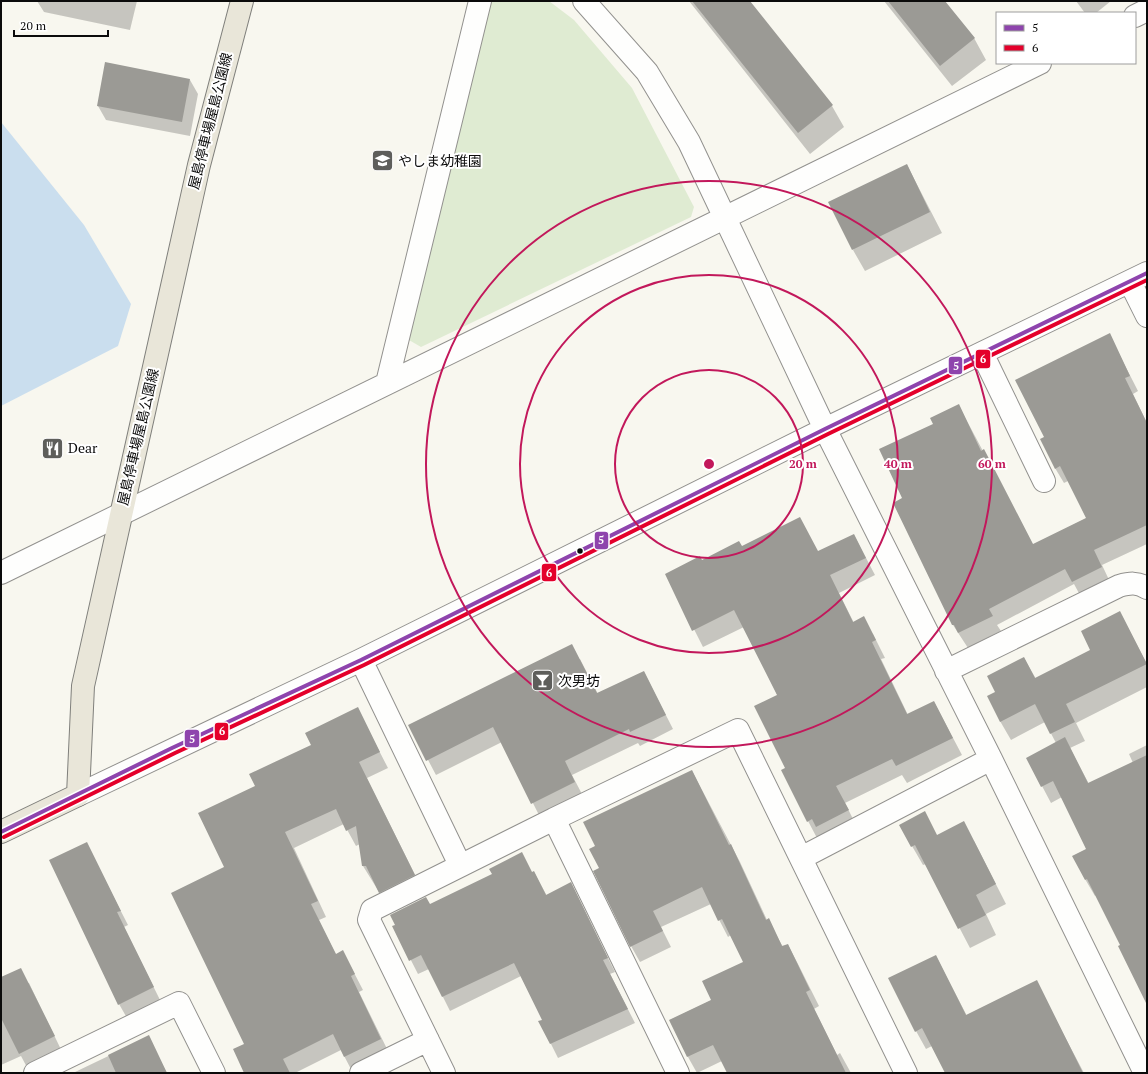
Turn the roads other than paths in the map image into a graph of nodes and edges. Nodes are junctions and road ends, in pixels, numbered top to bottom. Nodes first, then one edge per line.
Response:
1 (242, 1) edge
2 (480, 1) edge
3 (584, 1) edge
4 (1147, 10) edge
5 (1136, 16) edge
6 (1038, 64) edge
7 (726, 218) junction
8 (1139, 278) edge
9 (1147, 316) edge
10 (982, 353) junction
11 (387, 384) junction
12 (825, 429) junction
13 (1044, 481) dead end
14 (120, 514) junction
15 (1, 573) edge
16 (1147, 588) edge
17 (361, 660) junction
18 (946, 671) junction
19 (991, 760) junction
20 (78, 794) junction
21 (554, 820) junction
22 (1, 832) edge
23 (801, 858) junction
24 (460, 865) junction
25 (428, 1040) junction
26 (35, 1073) edge
27 (214, 1073) edge
28 (361, 1073) edge
29 (444, 1073) edge
30 (678, 1073) edge
31 (906, 1073) edge
32 (1145, 1073) edge

1 - 14 main road, 屋島停車場屋島公園線
2 - 11 street
3 - 7 street
4 - 5 street
6 - 7 street
7 - 11 street
7 - 12 street
8 - 9 street
8 - 10 street
10 - 12 street
10 - 13 street
11 - 14 street
12 - 17 street
12 - 18 street
14 - 15 street
14 - 20 main road, 屋島停車場屋島公園線
16 - 18 street
17 - 20 street
17 - 24 street
18 - 19 street
19 - 23 street
19 - 32 street
20 - 22 main road
21 - 23 street
21 - 24 street
21 - 30 street
23 - 31 street
24 - 25 street
25 - 28 street
25 - 29 street
26 - 27 street

